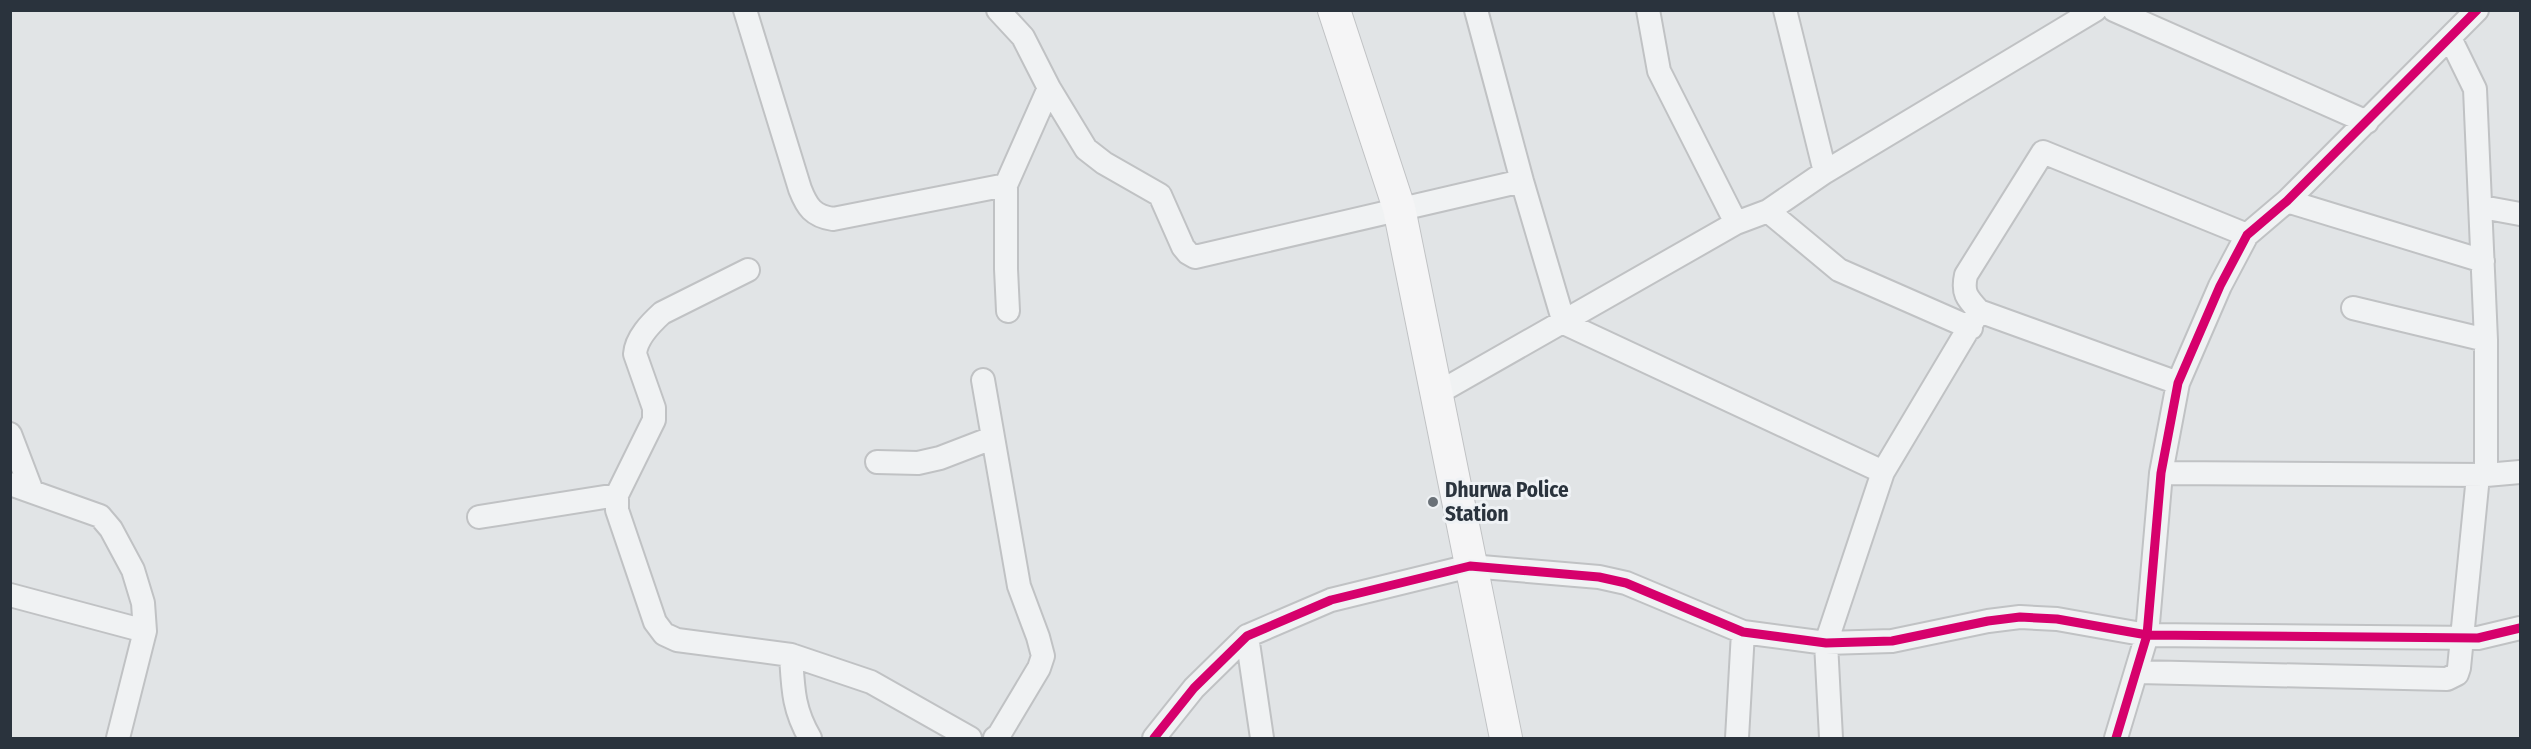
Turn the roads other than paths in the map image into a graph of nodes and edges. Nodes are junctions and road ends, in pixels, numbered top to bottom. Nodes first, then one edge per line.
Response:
1 (745, 10) edge
2 (998, 10) edge
3 (1334, 10) edge
4 (1476, 10) edge
5 (1648, 10) edge
6 (1785, 10) edge
7 (2095, 10) edge
8 (2114, 10) edge
9 (2472, 12) edge
10 (2156, 19) edge
11 (2450, 38) junction
12 (1049, 88) junction
13 (2367, 122) junction
14 (1825, 172) junction
15 (1522, 181) junction
16 (1006, 185) junction
17 (2287, 201) junction
18 (2482, 207) junction
19 (1399, 208) junction
20 (1768, 211) junction
21 (2520, 214) edge
22 (1736, 223) junction
23 (2247, 235) junction
24 (2483, 261) junction
25 (748, 270) dead end
26 (2353, 309) dead end
27 (1008, 311) dead end
28 (1975, 319) junction
29 (1564, 323) junction
30 (2486, 340) junction
31 (983, 380) dead end
32 (2178, 383) junction
33 (1436, 394) junction
34 (10, 434) edge
35 (992, 438) junction
36 (878, 462) dead end
37 (1883, 472) junction
38 (2520, 472) edge
39 (2161, 473) junction
40 (2482, 476) junction
41 (21, 487) edge
42 (617, 495) junction
43 (479, 517) dead end
44 (1470, 566) junction
45 (10, 595) edge
46 (2520, 628) edge
47 (145, 632) junction
48 (1743, 632) junction
49 (2147, 635) junction
50 (1247, 636) junction
51 (2464, 637) junction
52 (1826, 643) junction
53 (791, 655) junction
54 (2138, 672) junction
55 (118, 738) edge
56 (810, 738) edge
57 (970, 738) edge
58 (995, 738) edge
59 (1154, 738) edge
60 (1262, 738) edge
61 (1506, 738) edge
62 (1737, 738) edge
63 (1831, 738) edge
64 (2116, 738) edge

1 - 16 street
2 - 12 street
3 - 19 street
4 - 15 street
5 - 22 street
6 - 14 street
7 - 14 street
8 - 10 street
9 - 11 street
10 - 13 street
11 - 13 street
11 - 18 street
12 - 16 street
12 - 19 street
13 - 17 street
14 - 20 street
15 - 19 street
15 - 29 street
16 - 27 street
17 - 23 street
17 - 24 street
18 - 21 street
18 - 24 street
19 - 33 street
20 - 22 street
20 - 28 street
22 - 29 street
23 - 28 street
23 - 32 street
24 - 30 street
25 - 42 street
26 - 30 street
28 - 32 street
28 - 37 street
29 - 33 street
29 - 37 street
30 - 40 street
31 - 35 street
32 - 39 street
33 - 44 street
34 - 41 street
35 - 36 street
35 - 58 street
37 - 52 street
38 - 40 street
39 - 40 street
39 - 49 street
40 - 51 street
41 - 47 street
42 - 43 street
42 - 53 street
44 - 48 street
44 - 50 street
44 - 61 street
45 - 47 street
46 - 51 street
47 - 55 street
48 - 52 street
48 - 62 street
49 - 51 street
49 - 52 street
49 - 54 street
50 - 59 street
50 - 60 street
51 - 54 street
52 - 63 street
53 - 56 street
53 - 57 street
54 - 64 street

